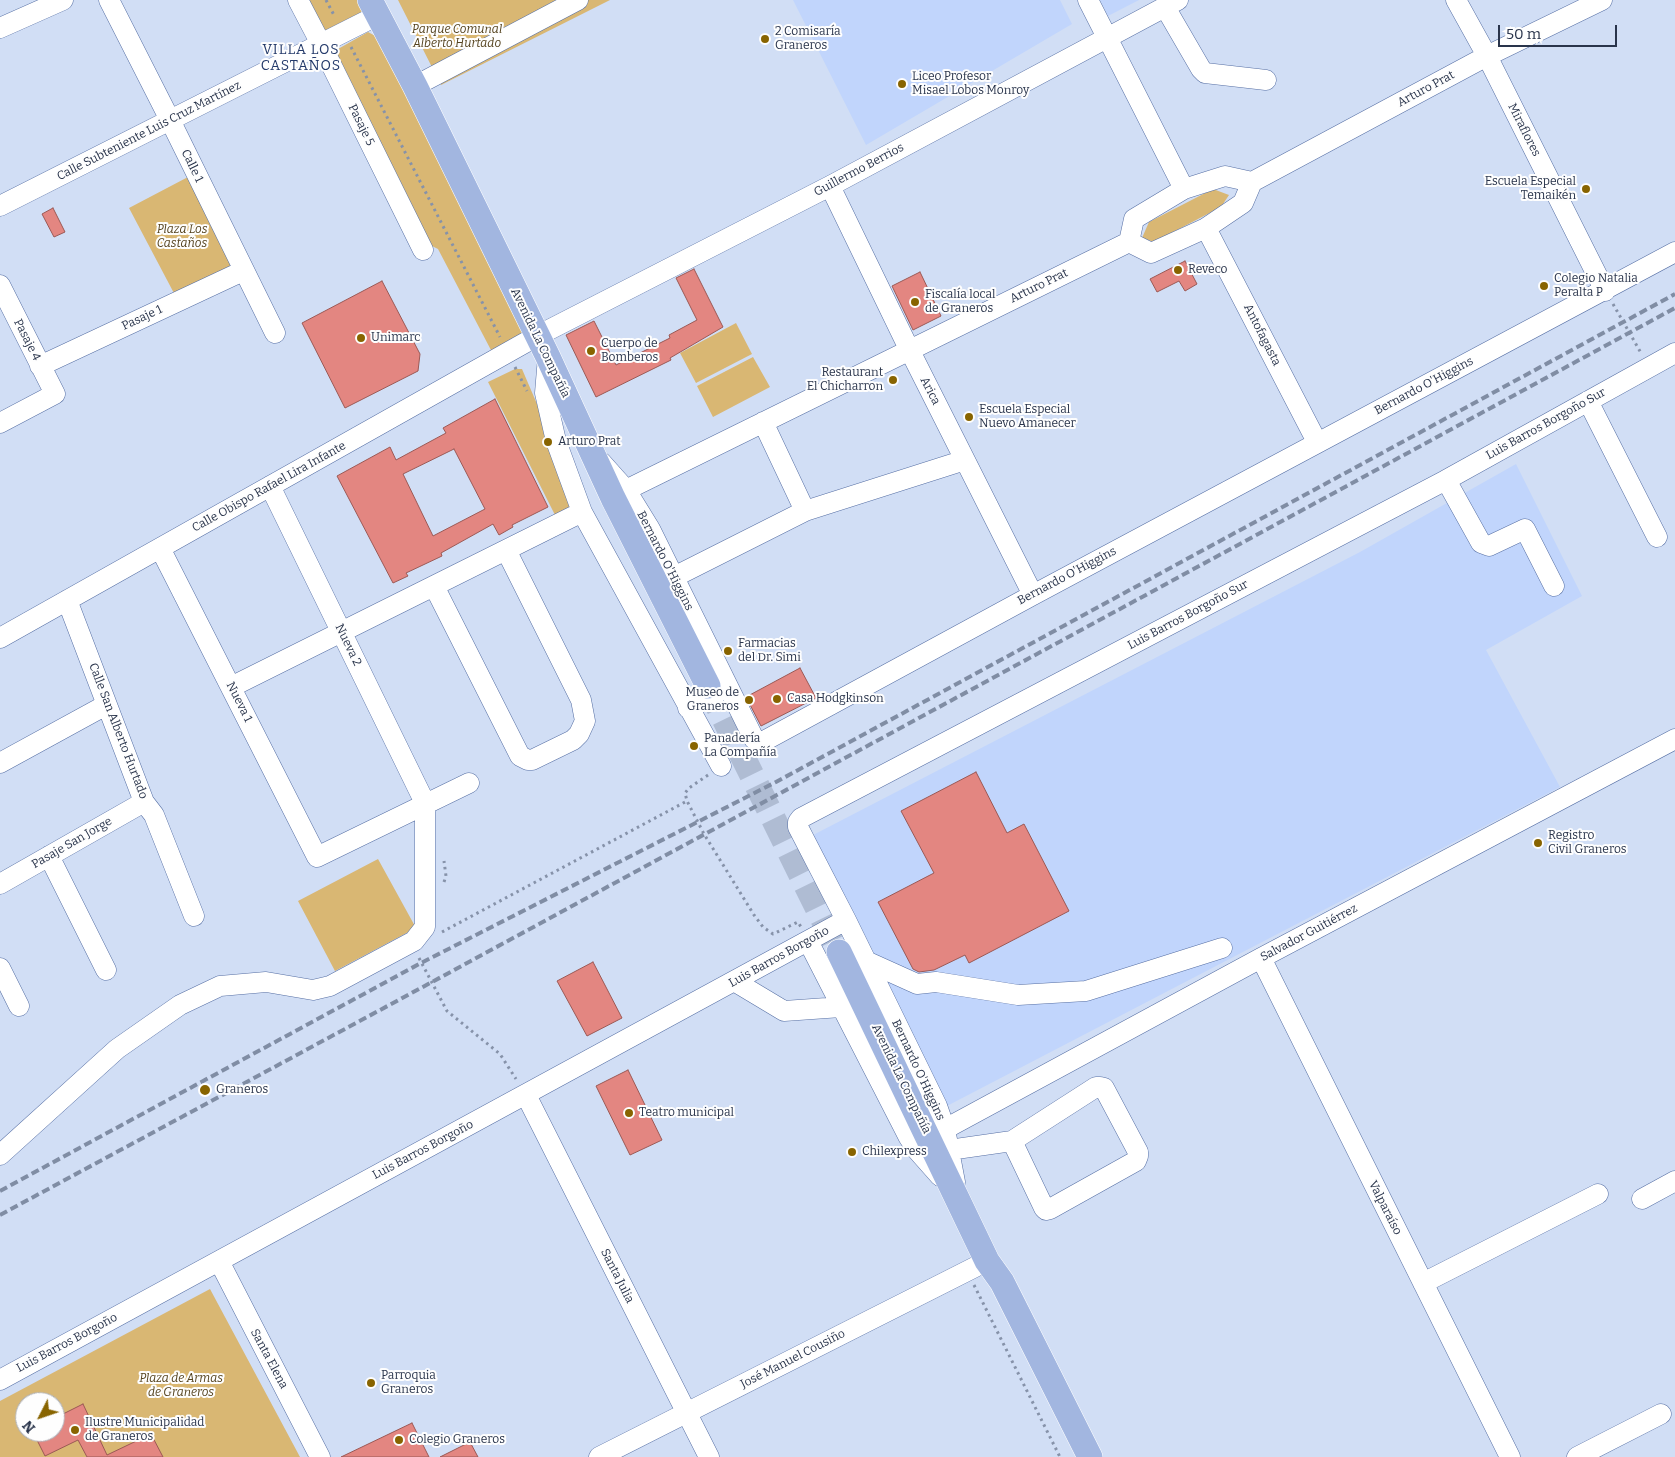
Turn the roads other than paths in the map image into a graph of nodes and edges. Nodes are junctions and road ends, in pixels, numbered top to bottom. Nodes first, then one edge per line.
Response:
1 (62, 0) edge
2 (109, 0) edge
3 (298, 0) edge
4 (578, 0) edge
5 (1088, 0) edge
6 (1456, 0) edge
7 (1602, 0) edge
8 (1171, 3) edge
9 (374, 8) edge
10 (0, 28) edge
11 (1108, 37) junction
12 (321, 44) junction
13 (1487, 56) junction
14 (1266, 80) dead end
15 (415, 86) junction
16 (170, 120) junction
17 (1252, 182) junction
18 (830, 186) junction
19 (1184, 189) junction
20 (0, 206) edge
21 (1206, 228) junction
22 (1129, 242) junction
23 (423, 250) dead end
24 (1675, 252) edge
25 (243, 271) junction
26 (0, 285) edge
27 (1605, 291) junction
28 (7, 317) edge
29 (275, 333) dead end
30 (542, 347) junction
31 (909, 349) junction
32 (1675, 354) edge
33 (40, 366) junction
34 (1588, 401) junction
35 (763, 422) junction
36 (0, 424) edge
37 (1317, 442) junction
38 (591, 450) junction
39 (965, 460) junction
40 (1446, 480) junction
41 (270, 486) junction
42 (626, 490) junction
43 (805, 511) junction
44 (582, 512) junction
45 (1657, 536) dead end
46 (160, 548) junction
47 (506, 550) junction
48 (674, 577) junction
49 (434, 586) junction
50 (1554, 586) dead end
51 (1033, 594) junction
52 (67, 600) junction
53 (342, 632) junction
54 (0, 638) edge
55 (718, 686) junction
56 (231, 687) junction
57 (106, 705) junction
58 (688, 708) junction
59 (1672, 747) edge
60 (0, 764) edge
61 (721, 766) road end
62 (469, 783) dead end
63 (144, 802) junction
64 (426, 803) junction
65 (49, 856) junction
66 (0, 884) edge
67 (194, 916) dead end
68 (846, 920) junction
69 (808, 941) junction
70 (1222, 948) dead end
71 (839, 952) tunnel mouth
72 (1261, 958) junction
73 (866, 962) junction
74 (0, 968) edge
75 (106, 970) dead end
76 (734, 981) junction
77 (19, 1006) dead end
78 (841, 1006) junction
79 (526, 1095) junction
80 (945, 1129) junction
81 (1012, 1141) junction
82 (949, 1150) junction
83 (0, 1155) edge
84 (1675, 1181) edge
85 (1598, 1194) dead end
86 (959, 1199) junction
87 (1642, 1199) dead end
88 (218, 1261) junction
89 (987, 1261) junction
90 (1423, 1283) junction
91 (0, 1380) edge
92 (687, 1413) junction
93 (1661, 1414) dead end
94 (320, 1457) edge
95 (600, 1457) edge
96 (709, 1457) edge
97 (1073, 1457) edge
98 (1090, 1457) edge
99 (1510, 1457) edge
100 (1576, 1457) edge

1 - 10 street
2 - 16 street, Calle 1
3 - 12 street, Pasaje 5
4 - 15 street
5 - 11 street
6 - 13 street, Miraflores
7 - 13 street, Arturo Prat
8 - 11 street, Guillermo Berrios
8 - 14 street
9 - 12 street, Calle Subteniente Luis Cruz Martínez
9 - 15 main road, Avenida La Compañía
11 - 18 street, Guillermo Berrios
11 - 19 street
12 - 16 street, Calle Subteniente Luis Cruz Martínez
12 - 23 street, Pasaje 5
13 - 17 street, Arturo Prat
13 - 27 street, Miraflores
15 - 30 main road, Avenida La Compañía
16 - 20 street, Calle Subteniente Luis Cruz Martínez
16 - 25 street, Calle 1
17 - 19 street
17 - 21 street
18 - 30 street, Guillermo Berrios
18 - 31 street, Arica
19 - 22 street
21 - 22 street
21 - 37 street, Antofagasta
22 - 31 street, Arturo Prat
24 - 27 street, Bernardo O'Higgins
25 - 29 street, Calle 1
25 - 33 street, Pasaje 1
26 - 28 street, Pasaje 4
27 - 37 street, Bernardo O'Higgins
28 - 33 street, Pasaje 4
30 - 38 main road, Avenida La Compañía
30 - 41 street, Calle Obispo Rafael Lira Infante
30 - 44 street
31 - 35 street, Arturo Prat
31 - 39 street, Arica
32 - 34 street, Luis Barros Borgoño Sur
33 - 36 street, Pasaje 4
34 - 40 street, Luis Barros Borgoño Sur
34 - 45 street
35 - 42 street, Arturo Prat
35 - 43 street
37 - 51 street, Bernardo O'Higgins
38 - 42 street, Bernardo O'Higgins
38 - 55 main road, Avenida La Compañía
39 - 43 street
39 - 51 street, Arica
40 - 50 street
40 - 68 street, Luis Barros Borgoño Sur
41 - 46 street, Calle Obispo Rafael Lira Infante
41 - 53 street, Nueva 2
42 - 48 street, Bernardo O'Higgins
43 - 48 street
44 - 47 street
44 - 58 street
46 - 52 street, Calle Obispo Rafael Lira Infante
46 - 56 street, Nueva 1
47 - 49 street
47 - 49 street
48 - 55 street, Bernardo O'Higgins
49 - 53 street
51 - 55 street, Bernardo O'Higgins
52 - 54 street, Calle Obispo Rafael Lira Infante
52 - 57 street, Calle San Alberto Hurtado
53 - 56 street
53 - 64 street, Nueva 2
55 - 58 street
56 - 64 street, Nueva 1
57 - 60 street
57 - 63 street, Calle San Alberto Hurtado
58 - 61 street
59 - 72 street, Salvador Guitiérrez
62 - 64 street
63 - 65 street, Pasaje San Jorge
63 - 67 street, Calle San Alberto Hurtado
64 - 83 street
65 - 66 street, Pasaje San Jorge
65 - 75 street
68 - 69 street, Luis Barros Borgoño
68 - 73 street, Bernardo O'Higgins
69 - 76 street, Luis Barros Borgoño
69 - 78 street
70 - 73 street
71 - 86 main road, Avenida La Compañía
72 - 80 street, Salvador Guitiérrez
72 - 90 street, Valparaíso
73 - 80 street, Bernardo O'Higgins
74 - 77 street
76 - 78 street
76 - 79 street, Luis Barros Borgoño
78 - 86 street
79 - 88 street, Luis Barros Borgoño
79 - 92 street, Santa Julia
80 - 82 street, Bernardo O'Higgins
81 - 81 street
81 - 82 street
82 - 86 street, Bernardo O'Higgins
84 - 87 street
85 - 90 street
86 - 89 main road, Avenida La Compañía
88 - 91 street, Luis Barros Borgoño
88 - 94 street, Santa Elena
89 - 92 street, José Manuel Cousiño
89 - 97 main road, Avenida La Compañía
89 - 98 main road, Avenida La Compañía
90 - 99 street, Valparaíso
92 - 95 street, José Manuel Cousiño
92 - 96 street, Santa Julia
93 - 100 street

